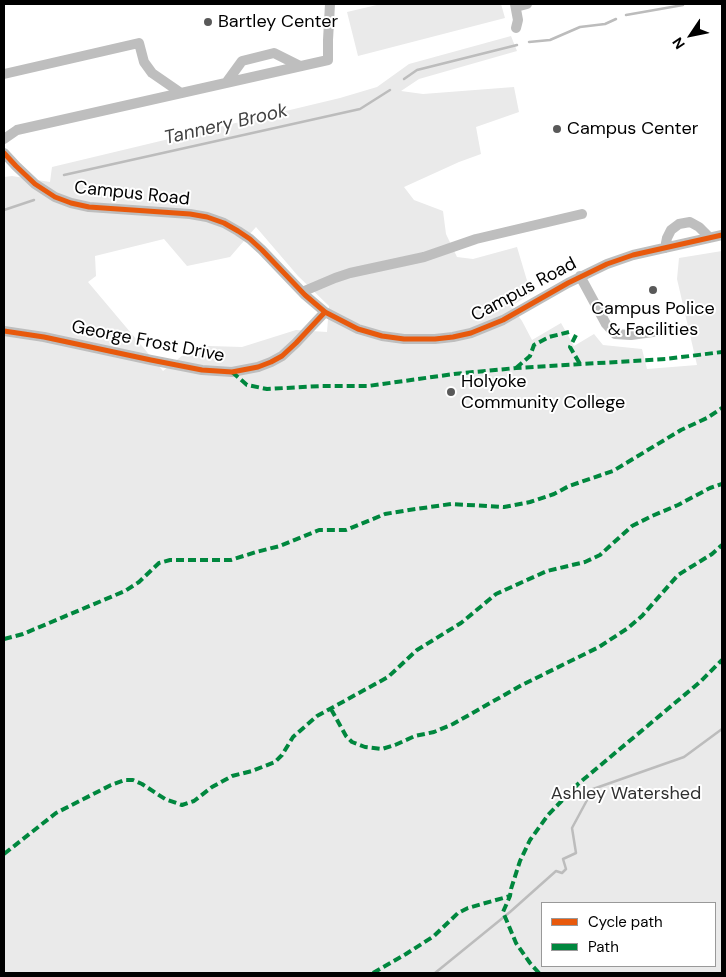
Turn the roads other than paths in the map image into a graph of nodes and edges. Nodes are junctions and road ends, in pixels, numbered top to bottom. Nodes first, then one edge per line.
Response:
1 (330, 4) edge
2 (527, 4) edge
3 (515, 5) edge
4 (516, 28) dead end
5 (300, 66) junction
6 (4, 74) edge
7 (226, 83) junction
8 (181, 93) junction
9 (4, 139) edge
10 (4, 153) edge
11 (582, 214) dead end
12 (722, 235) edge
13 (710, 238) junction
14 (665, 248) junction
15 (580, 276) junction
16 (302, 292) junction
17 (325, 312) junction
18 (4, 331) edge
19 (660, 331) dead end

1 - 5 street
2 - 3 street
3 - 4 street
5 - 7 street
5 - 7 street
6 - 8 street
7 - 8 street
8 - 9 street
10 - 16 street, Campus Road
11 - 16 street
12 - 13 street, Campus Road
13 - 14 street, Campus Road
13 - 14 street
14 - 15 street, Campus Road
15 - 17 street, Campus Road
15 - 19 street
16 - 17 street, Campus Road
17 - 18 street, George Frost Drive

